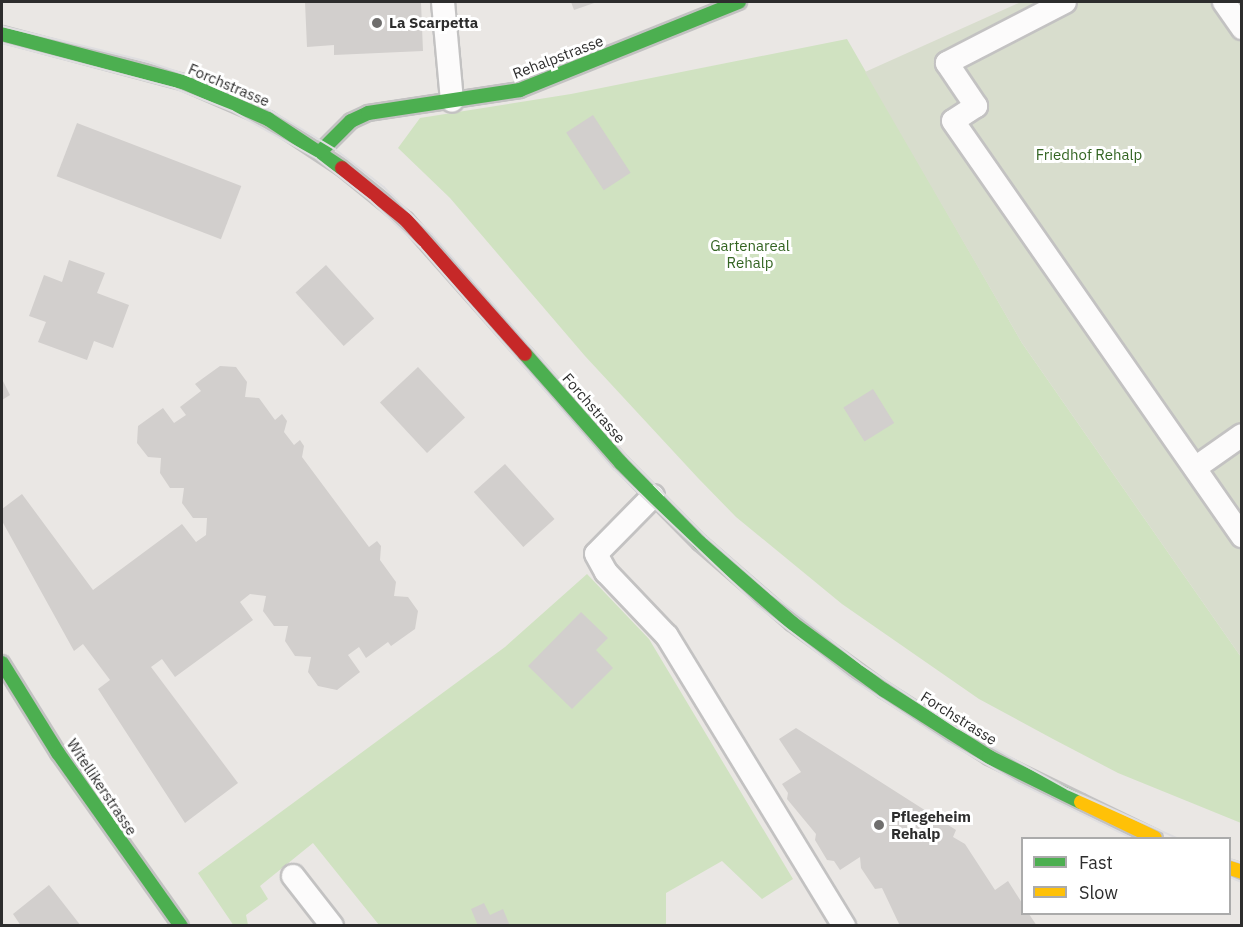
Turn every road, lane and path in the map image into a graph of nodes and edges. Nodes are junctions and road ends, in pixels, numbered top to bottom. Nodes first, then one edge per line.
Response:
1 (443, 2) edge
2 (739, 2) edge
3 (1065, 2) edge
4 (1224, 2) edge
5 (1242, 28) edge
6 (2, 34) edge
7 (452, 101) junction
8 (321, 151) junction
9 (1242, 435) edge
10 (1195, 468) junction
11 (653, 496) junction
12 (1242, 536) edge
13 (2, 663) edge
14 (1153, 837) edge
15 (293, 876) dead end
16 (181, 926) edge
17 (332, 926) edge
18 (844, 926) edge

1 - 7 lane
2 - 7 main road, Rehalpstrasse
3 - 10 lane
4 - 5 lane
6 - 8 main road, Forchstrasse
7 - 8 main road, Rehalpstrasse
8 - 11 main road, Forchstrasse
9 - 10 lane
10 - 12 lane
11 - 14 main road, Forchstrasse
11 - 18 lane
13 - 16 main road, Witellikerstrasse
15 - 17 lane

